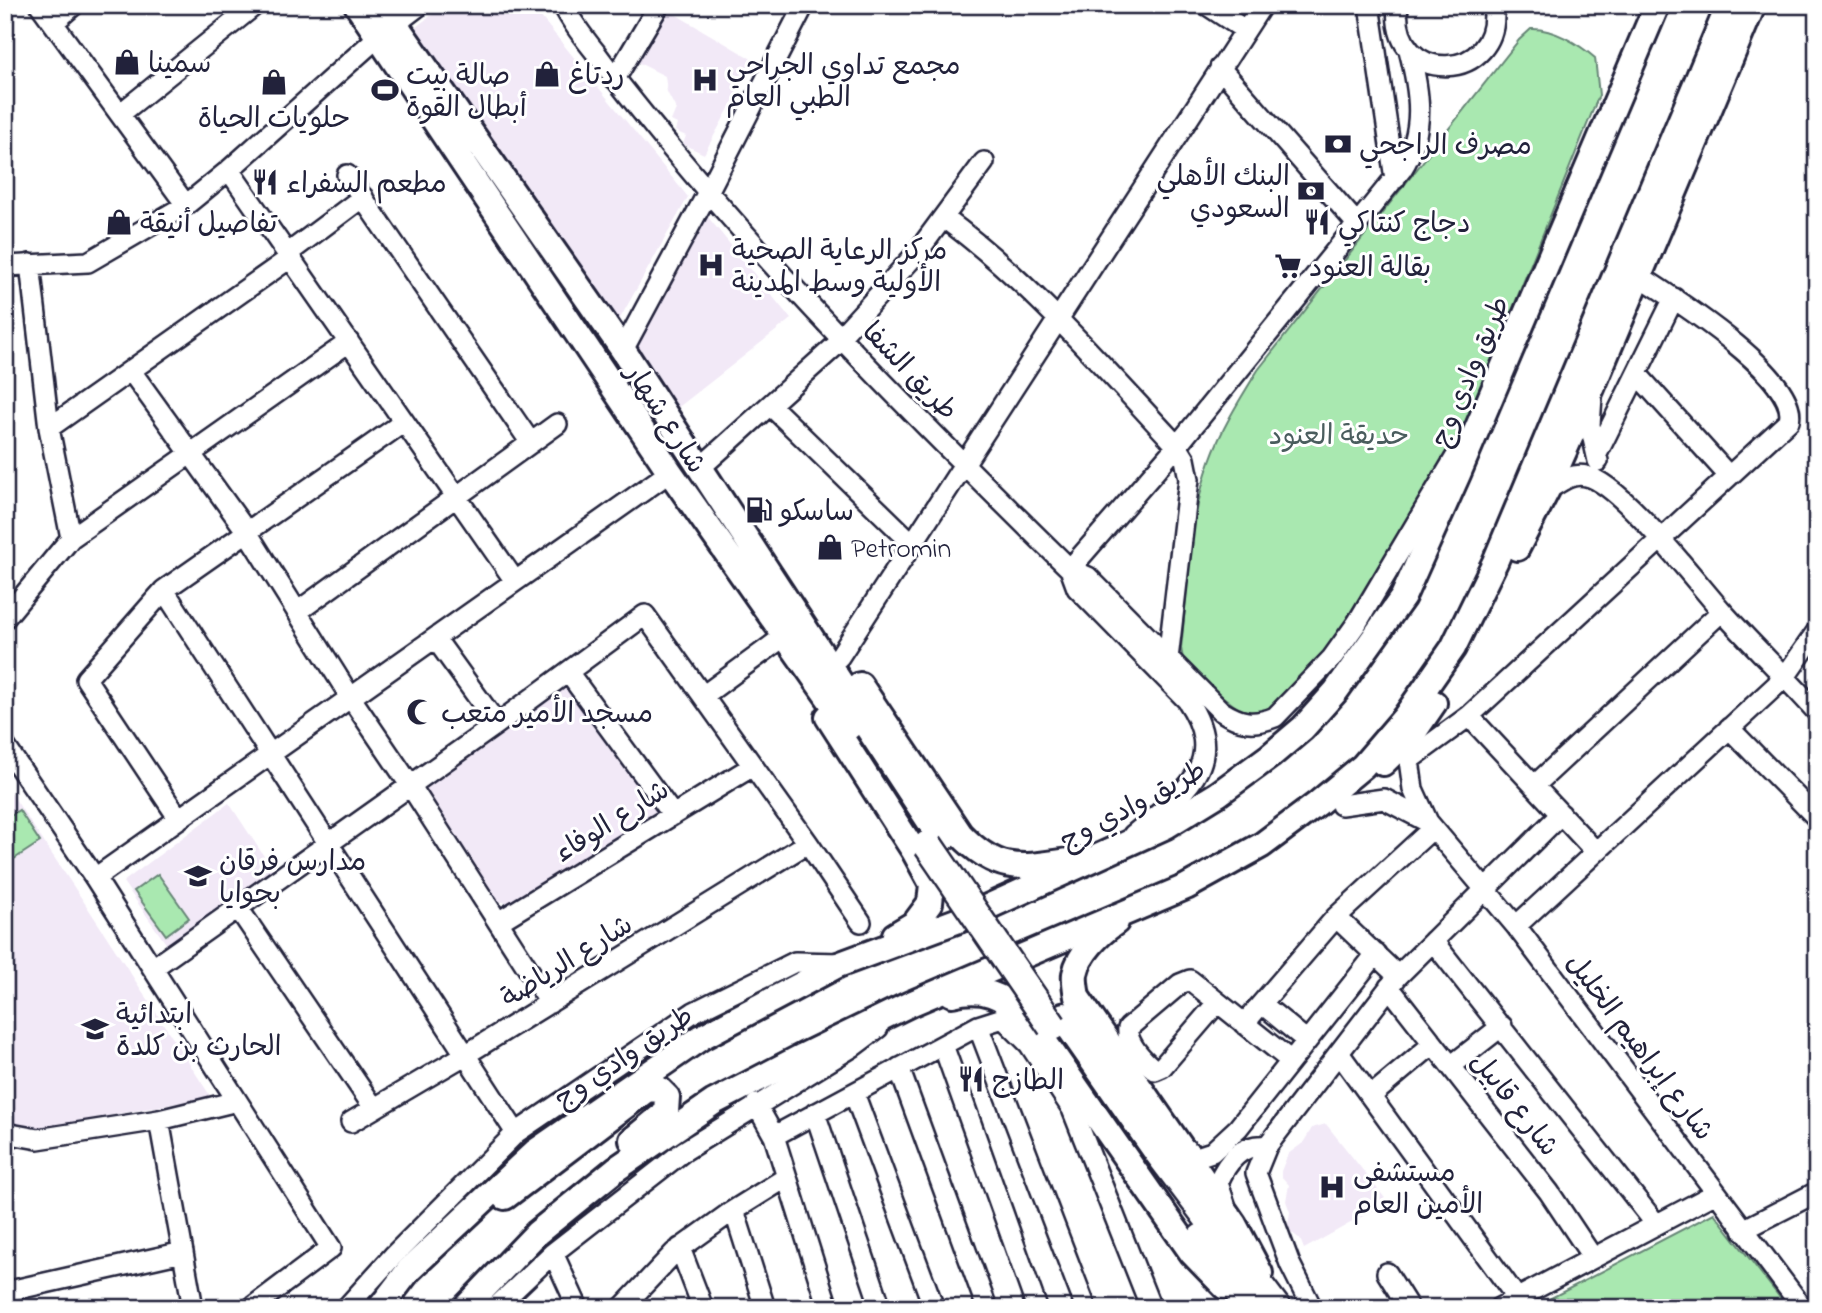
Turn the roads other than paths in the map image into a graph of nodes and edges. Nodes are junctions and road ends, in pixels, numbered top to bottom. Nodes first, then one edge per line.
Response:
1 (40, 5) edge
2 (74, 5) edge
3 (255, 5) edge
4 (357, 5) edge
5 (420, 5) edge
6 (563, 5) edge
7 (659, 5) edge
8 (804, 5) edge
9 (1208, 5) edge
10 (1262, 5) edge
11 (1369, 5) edge
12 (1493, 5) edge
13 (1657, 5) edge
14 (1676, 5) edge
15 (1711, 5) edge
16 (1729, 5) edge
17 (1752, 5) edge
18 (1397, 9) edge
19 (385, 22) edge
20 (53, 23) junction
21 (1245, 30) junction
22 (1409, 50) junction
23 (1220, 68) junction
24 (615, 79) junction
25 (1612, 112) junction
26 (120, 114) junction
27 (1674, 132) junction
28 (984, 162) dead end
29 (229, 170) junction
30 (348, 175) dead end
31 (1395, 179) junction
32 (708, 192) junction
33 (363, 197) junction
34 (186, 205) junction
35 (944, 218) junction
36 (1357, 224) junction
37 (289, 256) junction
38 (30, 264) junction
39 (5, 266) edge
40 (1638, 275) junction
41 (1674, 298) junction
42 (1057, 319) junction
43 (842, 338) junction
44 (349, 342) junction
45 (624, 350) junction
46 (131, 371) junction
47 (1637, 374) junction
48 (1592, 388) junction
49 (1487, 404) junction
50 (771, 406) junction
51 (404, 422) junction
52 (557, 424) dead end
53 (50, 428) junction
54 (531, 443) junction
55 (1177, 446) junction
56 (191, 453) junction
57 (1597, 454) junction
58 (964, 466) junction
59 (700, 468) junction
60 (670, 472) junction
61 (1728, 475) junction
62 (1603, 482) junction
63 (1547, 489) junction
64 (456, 497) junction
65 (247, 532) junction
66 (71, 538) junction
67 (1660, 539) junction
68 (912, 543) junction
69 (764, 566) junction
70 (1070, 569) junction
71 (515, 581) junction
72 (164, 590) junction
73 (1722, 611) junction
74 (298, 612) junction
75 (5, 618) edge
76 (1817, 631) edge
77 (786, 635) junction
78 (435, 638) junction
79 (839, 657) junction
80 (1168, 659) junction
81 (568, 672) junction
82 (1785, 677) junction
83 (703, 696) junction
84 (351, 698) junction
85 (1817, 712) edge
86 (1469, 716) junction
87 (856, 722) junction
88 (497, 724) junction
89 (1729, 729) junction
90 (1412, 735) junction
91 (5, 746) edge
92 (271, 754) junction
93 (1409, 760) junction
94 (753, 766) junction
95 (410, 786) junction
96 (1534, 786) junction
97 (1341, 805) junction
98 (673, 814) junction
99 (1561, 814) junction
100 (1817, 818) edge
101 (179, 819) junction
102 (1431, 825) junction
103 (328, 844) junction
104 (808, 844) junction
105 (1121, 846) junction
106 (1597, 852) junction
107 (1098, 858) junction
108 (95, 878) junction
109 (1186, 887) junction
110 (1485, 889) junction
111 (1137, 906) junction
112 (238, 908) junction
113 (1336, 917) junction
114 (498, 922) junction
115 (861, 922) dead end
116 (1516, 926) junction
117 (1433, 941) junction
118 (1376, 954) junction
119 (851, 960) junction
120 (153, 968) junction
121 (1394, 981) junction
122 (550, 1003) junction
123 (1217, 1003) junction
124 (910, 1004) junction
125 (1262, 1004) junction
126 (1244, 1024) junction
127 (978, 1026) junction
128 (1502, 1026) junction
129 (1307, 1041) junction
130 (1433, 1044) junction
131 (943, 1045) junction
132 (1339, 1053) junction
133 (465, 1055) junction
134 (1291, 1062) junction
135 (1451, 1066) junction
136 (899, 1068) junction
137 (854, 1093) junction
138 (1371, 1096) junction
139 (237, 1101) junction
140 (756, 1104) junction
141 (374, 1108) junction
142 (816, 1113) junction
143 (159, 1120) junction
144 (351, 1122) dead end
145 (1238, 1128) junction
146 (5, 1133) edge
147 (516, 1133) junction
148 (774, 1136) junction
149 (1260, 1145) junction
150 (1182, 1147) junction
151 (787, 1177) junction
152 (1817, 1192) edge
153 (1716, 1193) junction
154 (734, 1210) junction
155 (1234, 1224) junction
156 (1656, 1224) junction
157 (1743, 1230) junction
158 (445, 1236) junction
159 (680, 1248) junction
160 (183, 1252) junction
161 (553, 1253) junction
162 (1593, 1258) junction
163 (1387, 1273) dead end
164 (497, 1275) junction
165 (5, 1292) edge
166 (1508, 1303) edge
167 (1260, 1304) edge
168 (630, 1305) edge
169 (194, 1308) edge
170 (251, 1308) edge
171 (346, 1308) edge
172 (380, 1308) edge
173 (465, 1308) edge
174 (495, 1308) edge
175 (578, 1308) edge
176 (703, 1308) edge
177 (765, 1308) edge
178 (828, 1308) edge
179 (881, 1308) edge
180 (934, 1308) edge
181 (987, 1308) edge
182 (1037, 1308) edge
183 (1086, 1308) edge
184 (1151, 1308) edge
185 (1312, 1308) edge
186 (1409, 1308) edge
187 (1803, 1308) edge

1 - 20 street
2 - 20 street
3 - 26 street
4 - 19 main road, شارع شهار
5 - 19 street
6 - 24 street, طريق الشفا
7 - 24 street
8 - 32 street
9 - 21 street
10 - 21 street
11 - 31 street
12 - 22 street
13 - 25 main road, طريق وادي وج
14 - 25 main road
15 - 27 main road
16 - 27 main road
17 - 40 main road
18 - 22 street
19 - 29 street
19 - 45 main road, شارع شهار
19 - 60 main road, شارع شهار
20 - 26 street
21 - 23 street
22 - 31 street
23 - 36 street
23 - 42 street
24 - 32 street, طريق الشفا
25 - 49 main road, طريق وادي وج
26 - 34 street
27 - 109 main road
28 - 35 street
29 - 34 street
29 - 37 street
30 - 33 street
31 - 36 street
32 - 43 street, طريق الشفا
32 - 45 street
33 - 37 street
33 - 54 street
34 - 38 street
35 - 42 street
35 - 43 street
36 - 55 street
37 - 44 street
37 - 46 street
38 - 39 street
38 - 53 street
40 - 41 street
40 - 48 main road
41 - 47 street
41 - 61 street
42 - 55 street
42 - 58 street
43 - 50 street
43 - 58 street, طريق الشفا
44 - 51 street
44 - 56 street
45 - 59 main road, شارع شهار
46 - 53 street
46 - 56 street
47 - 57 street
47 - 61 street
48 - 57 street
48 - 63 main road
49 - 80 street
49 - 105 main road, طريق وادي وج
50 - 59 street
50 - 68 street
51 - 64 street
51 - 65 street
52 - 54 street
53 - 66 street
54 - 64 street
55 - 70 street
55 - 80 street
56 - 65 street
56 - 66 street
57 - 62 street
58 - 68 street
58 - 70 street, طريق الشفا
59 - 69 main road, شارع شهار
60 - 71 street
60 - 77 main road, شارع شهار
61 - 67 street
62 - 63 street
62 - 67 street
63 - 90 main road
64 - 71 street
64 - 74 street
65 - 72 street
65 - 74 street
66 - 75 street
67 - 73 street
67 - 86 street
68 - 79 street
69 - 79 main road
69 - 87 main road, شارع شهار
70 - 80 street
70 - 105 street
71 - 78 street
72 - 92 street
72 - 101 street
73 - 82 street
73 - 96 street
74 - 84 street
76 - 82 street
77 - 83 street
77 - 87 main road, شارع شهار
77 - 119 main road
78 - 84 street
78 - 88 street
79 - 107 main road
81 - 83 street
81 - 88 street
81 - 98 street
82 - 85 street
82 - 89 street
83 - 94 street
84 - 92 street
84 - 95 street
86 - 93 street
86 - 96 street
87 - 167 highway, bridge
88 - 95 street
89 - 100 street
89 - 106 street
90 - 93 street
90 - 97 main road
91 - 108 street
92 - 101 street
92 - 103 street
93 - 102 street
94 - 98 street, شارع الوفاء
94 - 104 street
95 - 103 street
95 - 114 street
96 - 99 street
97 - 102 street
97 - 109 main road
98 - 114 street, شارع الوفاء
99 - 106 street
99 - 110 street
101 - 108 street
102 - 110 street, شارع إبراهيم الخليل
102 - 113 street
103 - 112 street
103 - 133 street
104 - 115 street
104 - 122 street, شارع الرياضة
105 - 107 main road, طريق وادي وج
106 - 116 street
107 - 119 main road, طريق وادي وج
108 - 120 street
109 - 111 main road
110 - 116 street, شارع إبراهيم الخليل
110 - 117 street
111 - 124 main road
111 - 150 main road
112 - 120 street
112 - 141 street
113 - 118 street, شارع قابيل
113 - 125 street
114 - 122 street
116 - 153 street, شارع إبراهيم الخليل
117 - 121 street
117 - 128 street
118 - 121 street, شارع قابيل
118 - 129 street
119 - 147 street
119 - 158 main road, طريق وادي وج
120 - 139 street
121 - 130 street, شارع قابيل
121 - 132 street
122 - 133 street, شارع الرياضة
123 - 123 street
123 - 126 street
124 - 140 street
124 - 164 main road
124 - 167 main road
125 - 126 street
125 - 129 street
126 - 134 street
127 - 131 street
127 - 183 street
127 - 184 street
128 - 135 street
128 - 156 street
129 - 134 street
130 - 135 street, شارع قابيل
130 - 138 street
131 - 136 street
131 - 182 street
132 - 138 street
132 - 149 street
133 - 141 street, شارع الرياضة
133 - 147 street
134 - 145 street
135 - 162 street, شارع قابيل
136 - 137 street
136 - 181 street
137 - 142 street
137 - 180 street
138 - 166 street
139 - 143 street
139 - 170 street
140 - 148 street
140 - 161 street
141 - 144 street, شارع الرياضة
142 - 148 street
142 - 179 street
143 - 146 street
143 - 160 street
145 - 149 street
145 - 150 street
147 - 171 street
148 - 151 street
149 - 155 street
149 - 185 street
150 - 155 main road
151 - 154 street
151 - 178 street
152 - 157 street
153 - 156 street
153 - 157 street, شارع إبراهيم الخليل
154 - 159 street
154 - 177 street
155 - 167 main road
156 - 162 street
157 - 187 street, شارع إبراهيم الخليل
158 - 164 main road
158 - 172 main road, طريق وادي وج
159 - 168 street
159 - 176 street
160 - 165 street
160 - 169 street
161 - 174 street
161 - 175 street
162 - 166 street
163 - 186 street
164 - 173 main road

